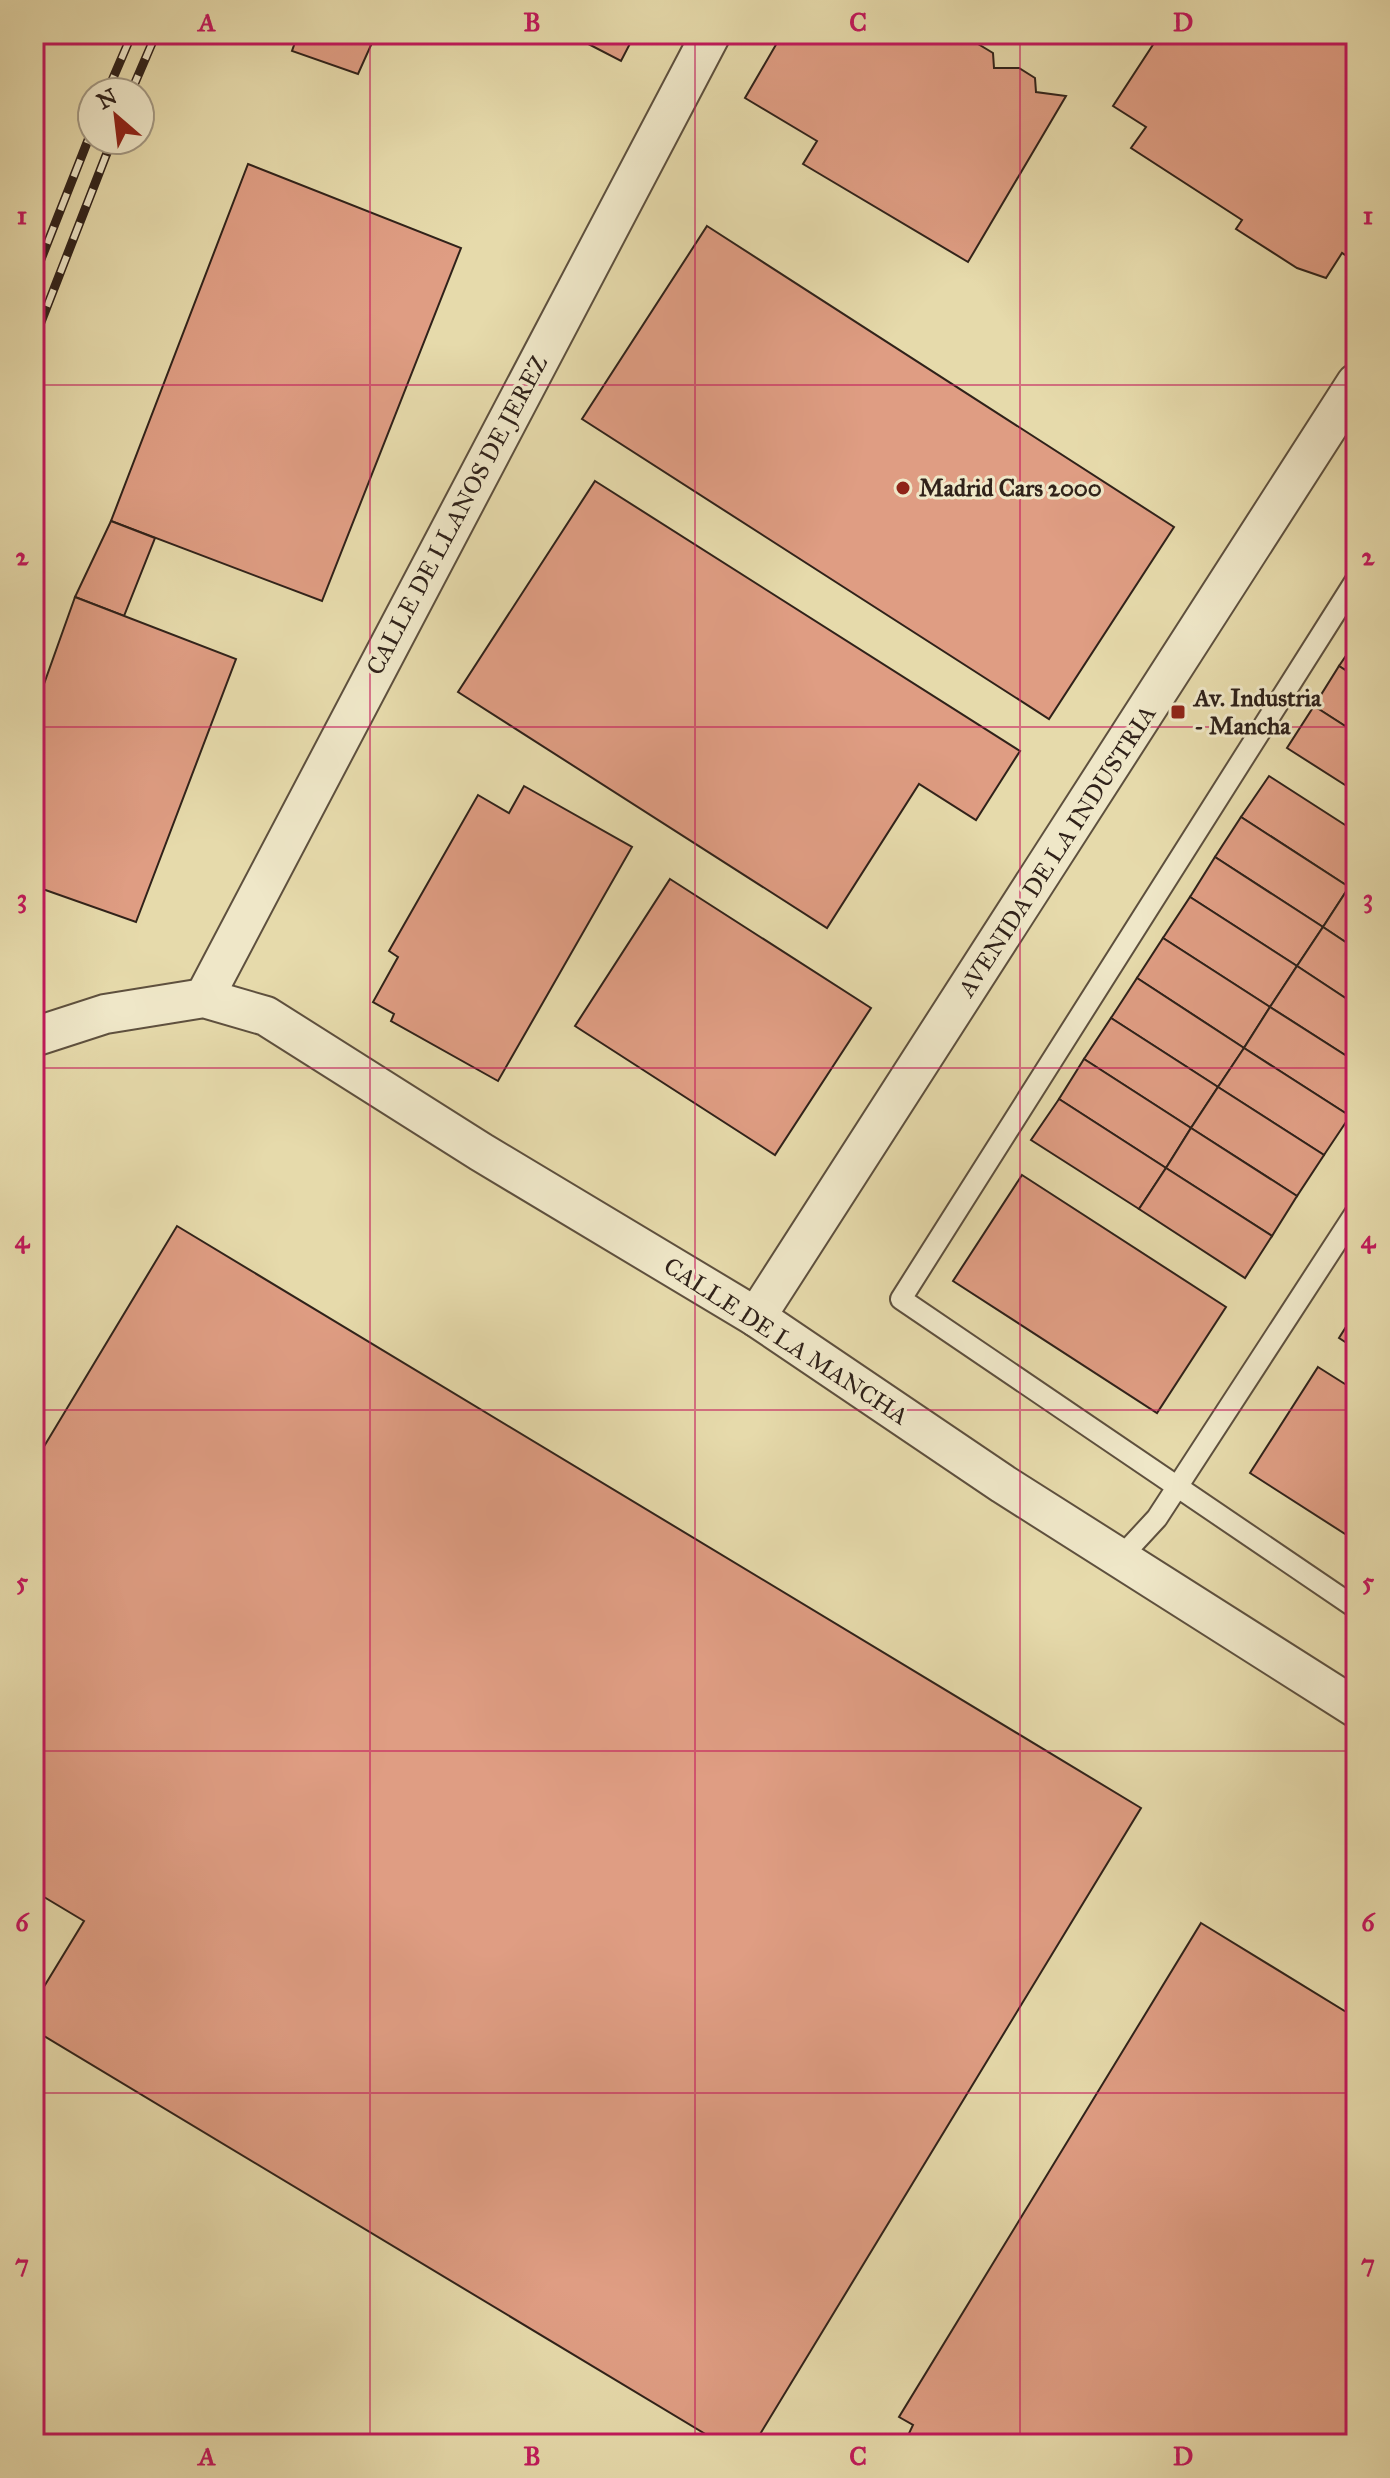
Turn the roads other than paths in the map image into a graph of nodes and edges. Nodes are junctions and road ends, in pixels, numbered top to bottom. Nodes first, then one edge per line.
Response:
1 (711, 34) edge
2 (1356, 383) edge
3 (1356, 580) edge
4 (204, 998) junction
5 (34, 1037) edge
6 (1356, 1212) edge
7 (756, 1317) junction
8 (1176, 1488) junction
9 (1120, 1558) junction
10 (1356, 1608) edge
11 (1356, 1708) edge

1 - 4 street, CALLE DE LLANOS DE JEREZ
2 - 7 street, AVENIDA DE LA INDUSTRIA
3 - 8 lane
4 - 5 street
4 - 7 street, CALLE DE LA MANCHA
6 - 8 lane
7 - 9 street, CALLE DE LA MANCHA
8 - 9 lane
8 - 10 lane
9 - 11 street, CALLE DE LA MANCHA

